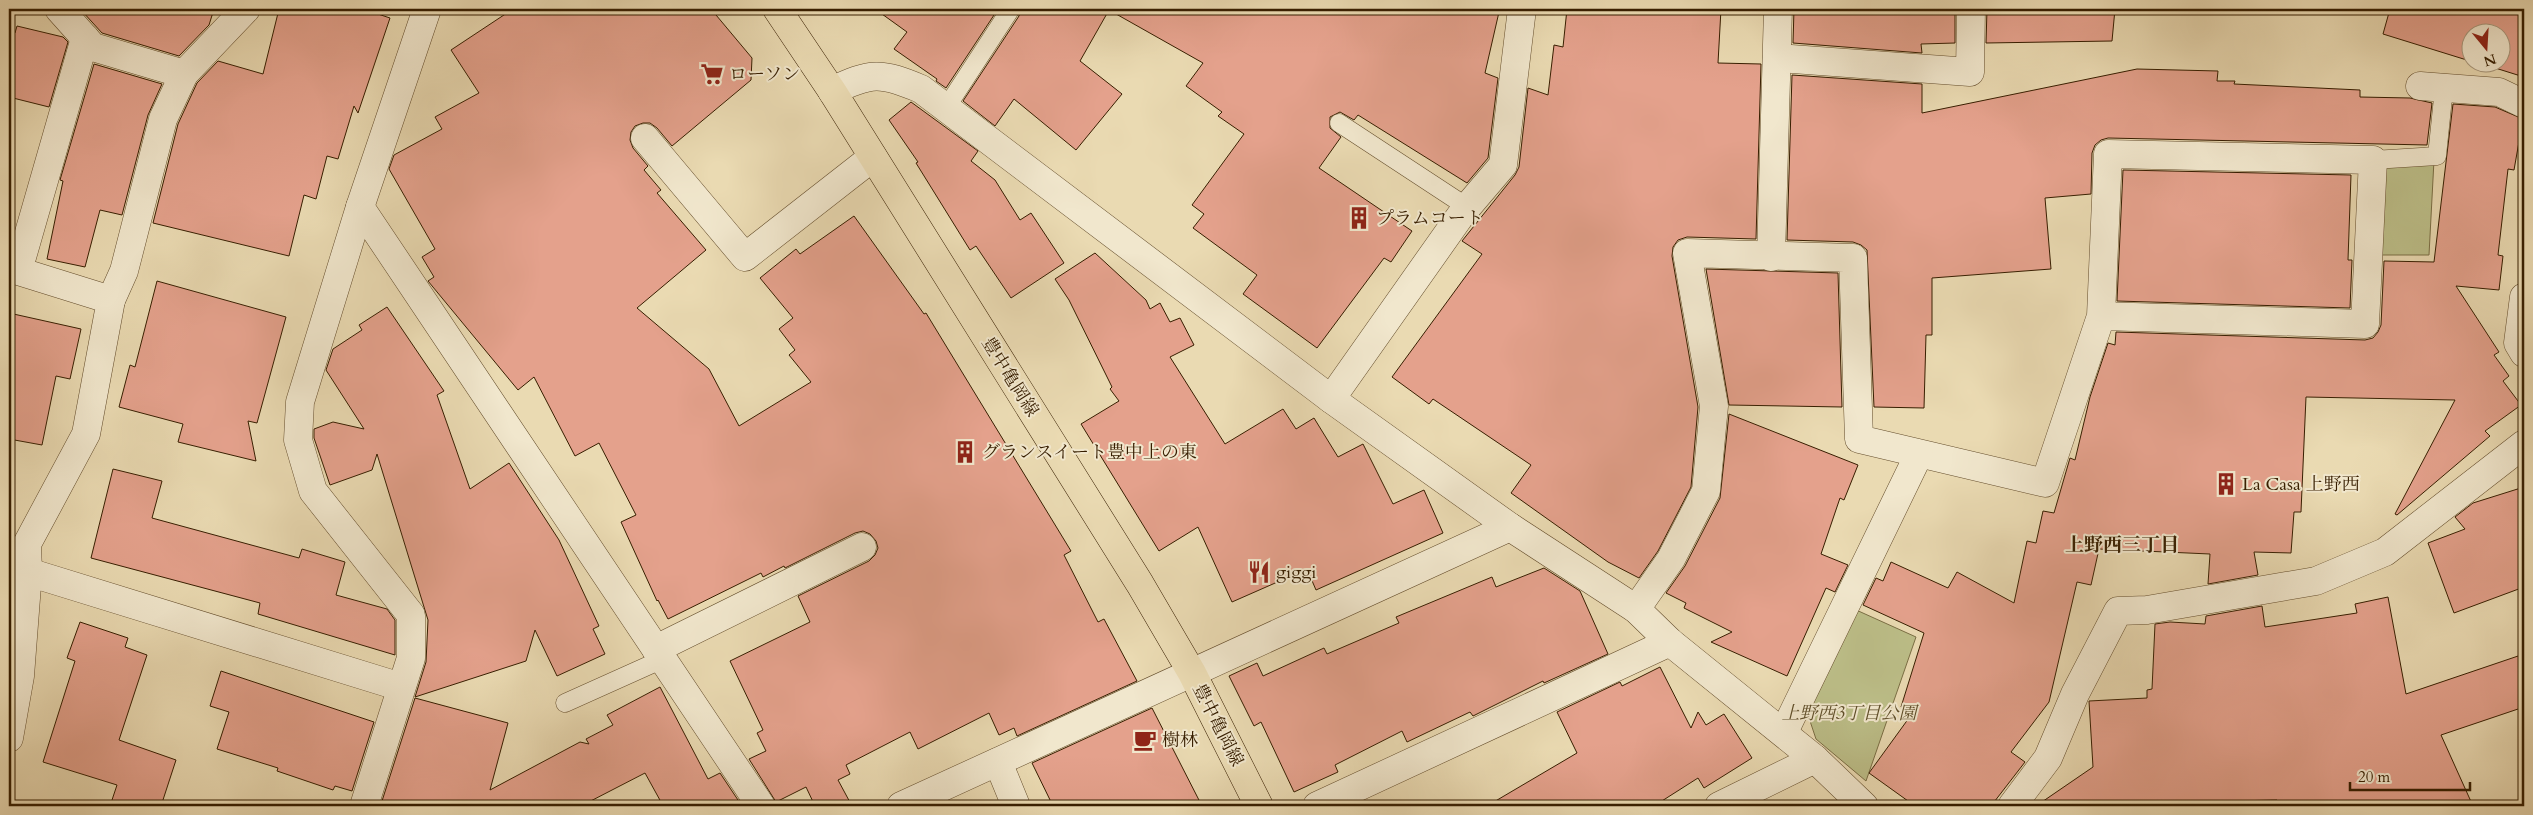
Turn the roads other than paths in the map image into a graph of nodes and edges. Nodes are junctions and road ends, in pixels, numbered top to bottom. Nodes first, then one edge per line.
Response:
1 (59, 9) edge
2 (246, 9) edge
3 (428, 9) edge
4 (777, 9) edge
5 (1522, 9) edge
6 (1778, 9) edge
7 (1971, 9) edge
8 (1010, 10) dead end
9 (85, 38) junction
10 (1778, 58) junction
11 (184, 74) junction
12 (2432, 87) joint
13 (832, 91) junction
14 (2524, 104) edge
15 (946, 108) junction
16 (1339, 123) dead end
17 (645, 138) dead end
18 (873, 157) junction
19 (2372, 160) junction
20 (360, 207) junction
21 (1467, 207) junction
22 (1771, 257) junction
23 (2524, 297) edge
24 (112, 300) junction
25 (2101, 316) junction
26 (2524, 353) edge
27 (1331, 399) junction
28 (2524, 444) edge
29 (1919, 454) junction
30 (1510, 527) junction
31 (862, 546) dead end
32 (28, 572) junction
33 (1636, 609) junction
34 (1670, 642) junction
35 (659, 654) junction
36 (1192, 673) junction
37 (401, 687) junction
38 (565, 703) dead end
39 (1784, 732) junction
40 (9, 738) edge
41 (1815, 759) junction
42 (998, 762) junction
43 (364, 806) edge
44 (761, 806) edge
45 (901, 806) edge
46 (1016, 806) edge
47 (1259, 806) edge
48 (1317, 806) edge
49 (1719, 806) edge
50 (1864, 806) edge
51 (2012, 806) edge

1 - 9 street
2 - 11 street
3 - 20 street
4 - 13 main road, 豊中亀岡線
5 - 21 street
6 - 10 street
7 - 10 street
8 - 15 lane
9 - 11 street
9 - 24 street
10 - 22 street
11 - 24 street
12 - 14 street
12 - 19 lane
13 - 15 street
13 - 18 main road, 豊中亀岡線
15 - 27 street
16 - 21 lane
17 - 18 street
18 - 36 main road, 豊中亀岡線
19 - 25 street
19 - 25 street
20 - 35 street
20 - 37 street
21 - 27 street
22 - 29 street
22 - 33 street
23 - 26 street
24 - 32 street
25 - 29 street
27 - 30 street
28 - 51 street
29 - 39 street
30 - 33 street
30 - 36 street
31 - 35 street
32 - 37 street
32 - 40 street
33 - 34 street
34 - 39 street
34 - 48 street
35 - 38 lane
35 - 44 street
36 - 42 street
36 - 47 main road, 豊中亀岡線
37 - 43 street
39 - 41 street
41 - 49 street
41 - 50 street
42 - 45 street
42 - 46 street

